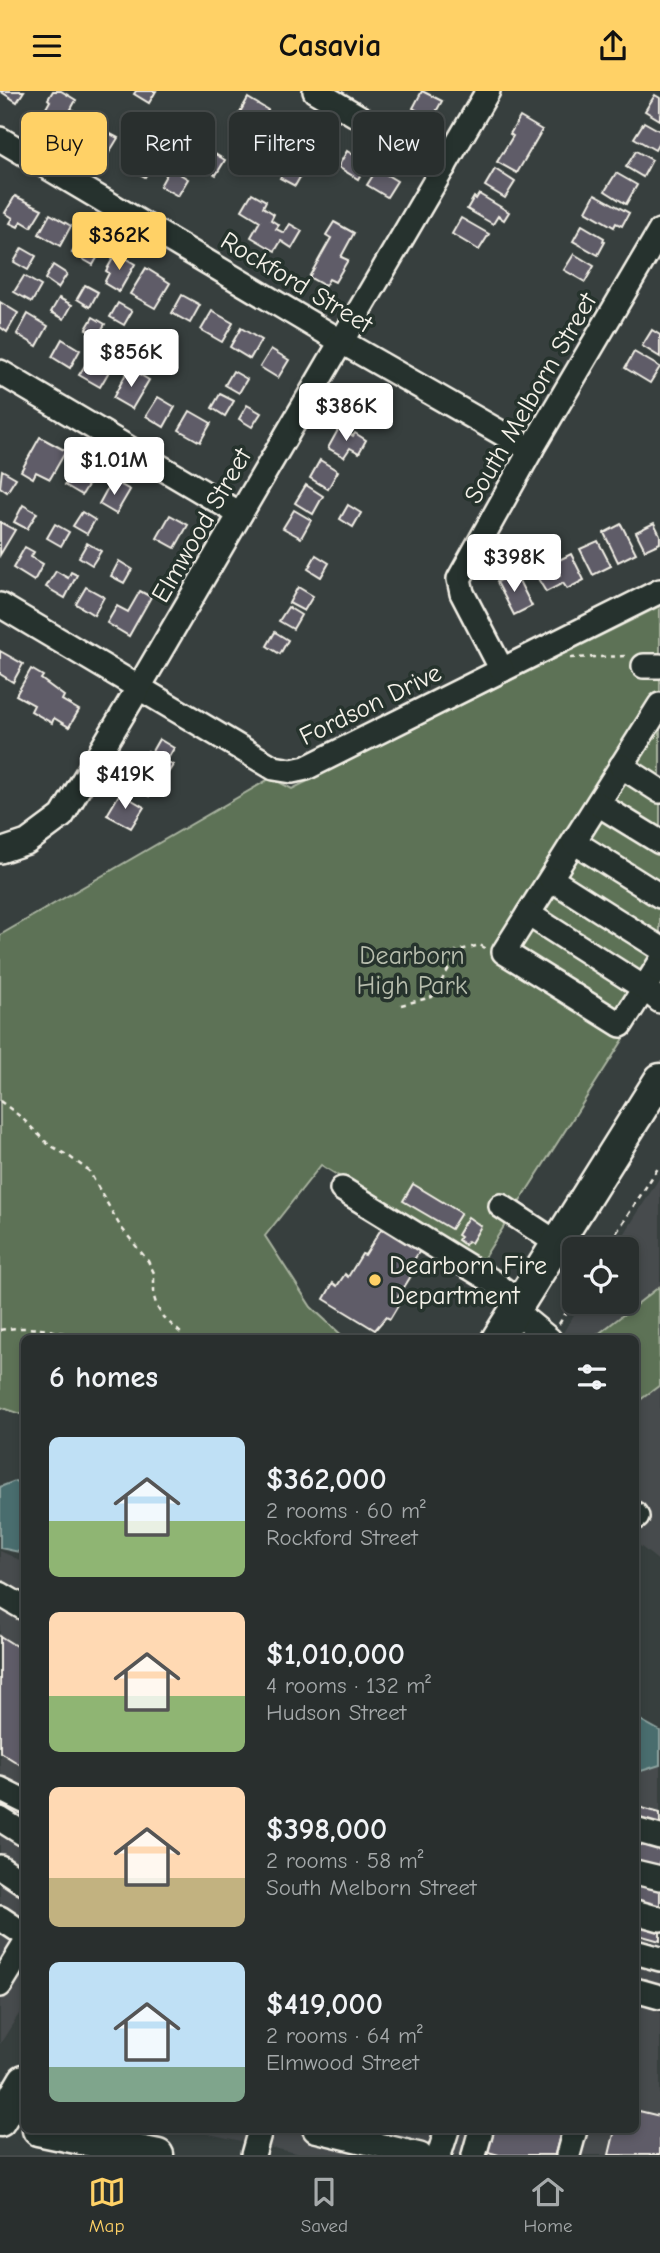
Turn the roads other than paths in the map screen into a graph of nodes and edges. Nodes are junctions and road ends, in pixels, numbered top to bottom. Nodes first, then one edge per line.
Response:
1 (315, 91) edge
2 (488, 91) edge
3 (353, 113) edge
4 (0, 139) edge
5 (444, 167) edge
6 (439, 175) edge
7 (660, 231) edge
8 (342, 342) junction
9 (0, 372) edge
10 (530, 450) junction
11 (240, 514) junction
12 (660, 591) edge
13 (0, 605) edge
14 (502, 670) junction
15 (139, 687) junction
16 (660, 705) edge
17 (652, 736) edge
18 (621, 767) junction
19 (660, 791) edge
20 (598, 803) junction
21 (574, 842) junction
22 (660, 842) edge
23 (0, 851) edge
24 (551, 879) junction
25 (660, 896) edge
26 (528, 914) junction
27 (660, 948) edge
28 (660, 963) edge
29 (652, 994) edge
30 (660, 1079) edge
31 (342, 1189) dead end
32 (501, 1206) dead end
33 (557, 1243) junction
34 (517, 1306) junction
35 (499, 1335) edge
36 (546, 1335) edge
37 (0, 1594) edge
38 (21, 1606) edge
39 (0, 1789) edge
40 (21, 1800) edge
41 (0, 1819) edge
42 (639, 1831) edge
43 (21, 1832) edge
44 (660, 1837) edge
45 (0, 1867) edge
46 (639, 1873) edge
47 (660, 1878) edge
48 (21, 1881) edge
49 (639, 1913) edge
50 (0, 1918) edge
51 (660, 1919) edge
52 (21, 1932) edge
53 (21, 1952) edge
54 (639, 1953) edge
55 (660, 1959) edge
56 (8, 1978) edge
57 (639, 1991) edge
58 (660, 1997) edge
59 (21, 2085) edge
60 (0, 2121) edge
61 (21, 2126) edge
62 (52, 2133) edge
63 (259, 2133) edge
64 (328, 2133) edge
65 (446, 2133) edge
66 (480, 2133) edge
67 (574, 2133) edge
68 (158, 2155) edge
69 (253, 2155) edge
70 (420, 2155) edge
71 (439, 2155) edge
72 (474, 2155) edge
73 (568, 2155) edge

1 - 3 street
2 - 5 street, Elmwood Street
4 - 8 street, Rockford Street
6 - 8 street, Elmwood Street
7 - 10 street, South Melborn Street
8 - 10 street, Rockford Street
8 - 11 street, Elmwood Street
9 - 11 street
10 - 14 street, South Melborn Street
11 - 15 street, Elmwood Street
12 - 14 street, Fordson Drive
13 - 15 street, Fordson Drive
14 - 15 street, Fordson Drive
15 - 23 street, Elmwood Street
16 - 17 street
17 - 18 street
18 - 19 street
18 - 20 street
20 - 21 street
20 - 22 street
21 - 24 street
21 - 25 street
24 - 26 street
24 - 27 street
26 - 29 street
26 - 29 street
28 - 29 street
30 - 33 main road
31 - 34 street
32 - 33 street
33 - 34 main road
34 - 35 main road
34 - 36 street
37 - 38 street
39 - 40 street
41 - 43 street
42 - 44 street
45 - 48 street
46 - 47 street
49 - 51 street
50 - 52 street
53 - 56 street
54 - 55 street
57 - 58 street
59 - 60 main road
60 - 61 main road
62 - 68 main road
63 - 69 street
64 - 70 street
65 - 71 street
66 - 72 street
67 - 73 street

